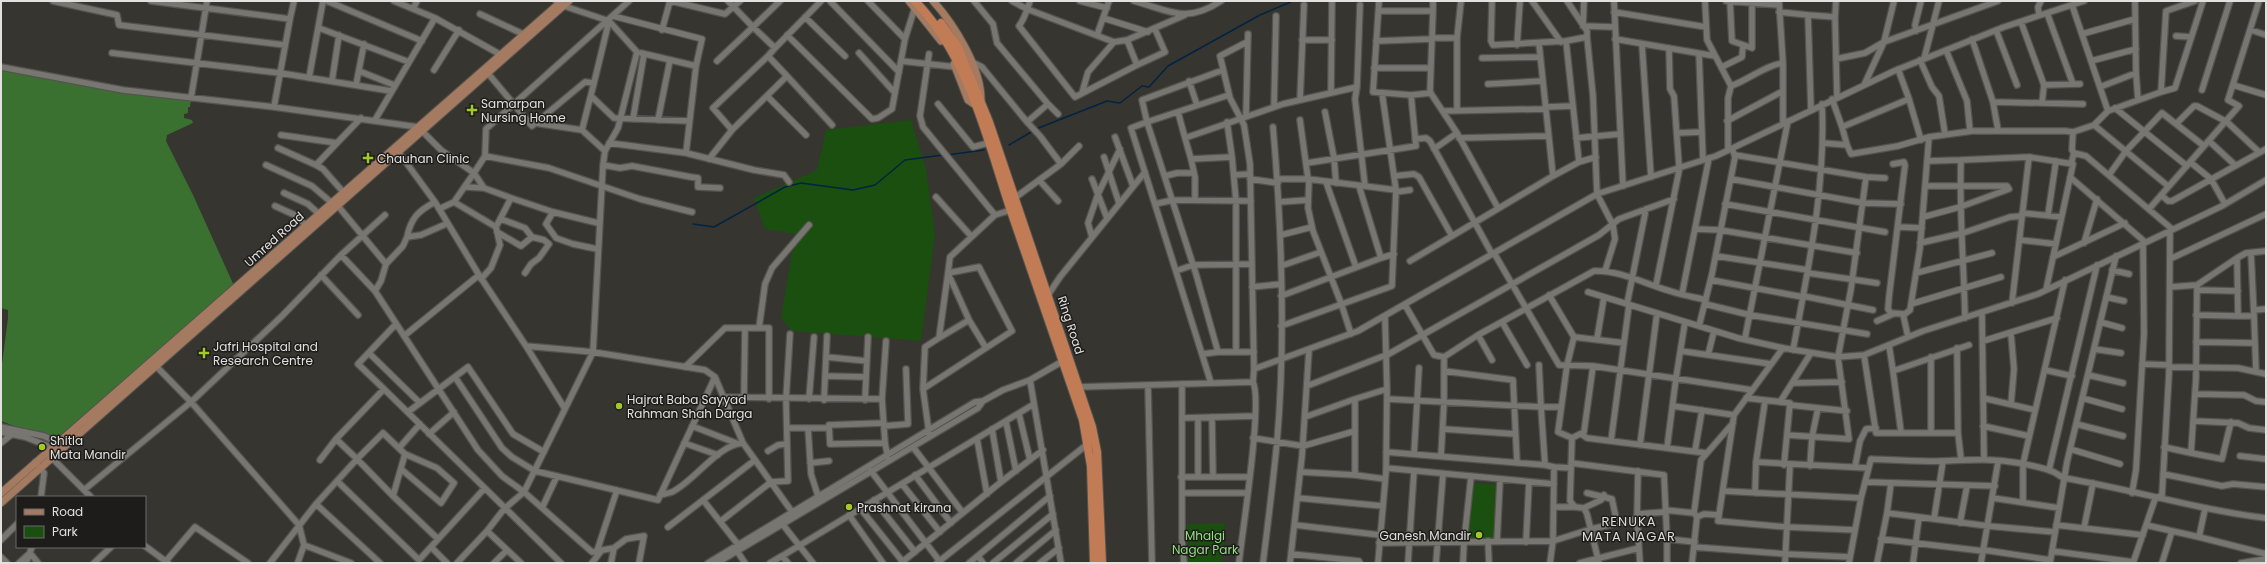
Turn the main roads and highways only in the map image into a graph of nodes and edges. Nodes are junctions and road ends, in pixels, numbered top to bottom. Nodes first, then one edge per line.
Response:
1 (909, 1) edge
2 (922, 1) edge
3 (933, 1) edge
4 (562, 3) edge
5 (915, 4) edge
6 (503, 56) junction
7 (977, 102) junction
8 (397, 150) junction
9 (335, 204) junction
10 (212, 312) junction
11 (1075, 388) junction
12 (99, 411) junction
13 (1092, 441) junction
14 (37, 465) junction
15 (14, 481) junction
16 (19, 487) junction
17 (1, 492) edge
18 (1, 503) edge
19 (1094, 563) edge
20 (1102, 563) edge

1 - 5 main road
2 - 7 highway
3 - 7 main road
4 - 6 main road
4 - 6 main road, Umred Road
5 - 7 highway
5 - 7 main road
6 - 8 main road, Umred Road
7 - 11 highway, Ring Road
7 - 11 highway, Ring Road
8 - 9 main road
8 - 9 main road, Umred Road
9 - 10 main road
9 - 10 main road, Umred Road
10 - 12 main road, Umred Road
10 - 12 main road
11 - 13 highway, Ring Road
12 - 14 main road, Umred Road
12 - 14 main road
13 - 19 highway, Ring Road
13 - 20 highway, Ring Road
14 - 15 main road, Umred Road
14 - 16 main road
15 - 16 main road
15 - 17 main road, Umred Road
16 - 18 main road

